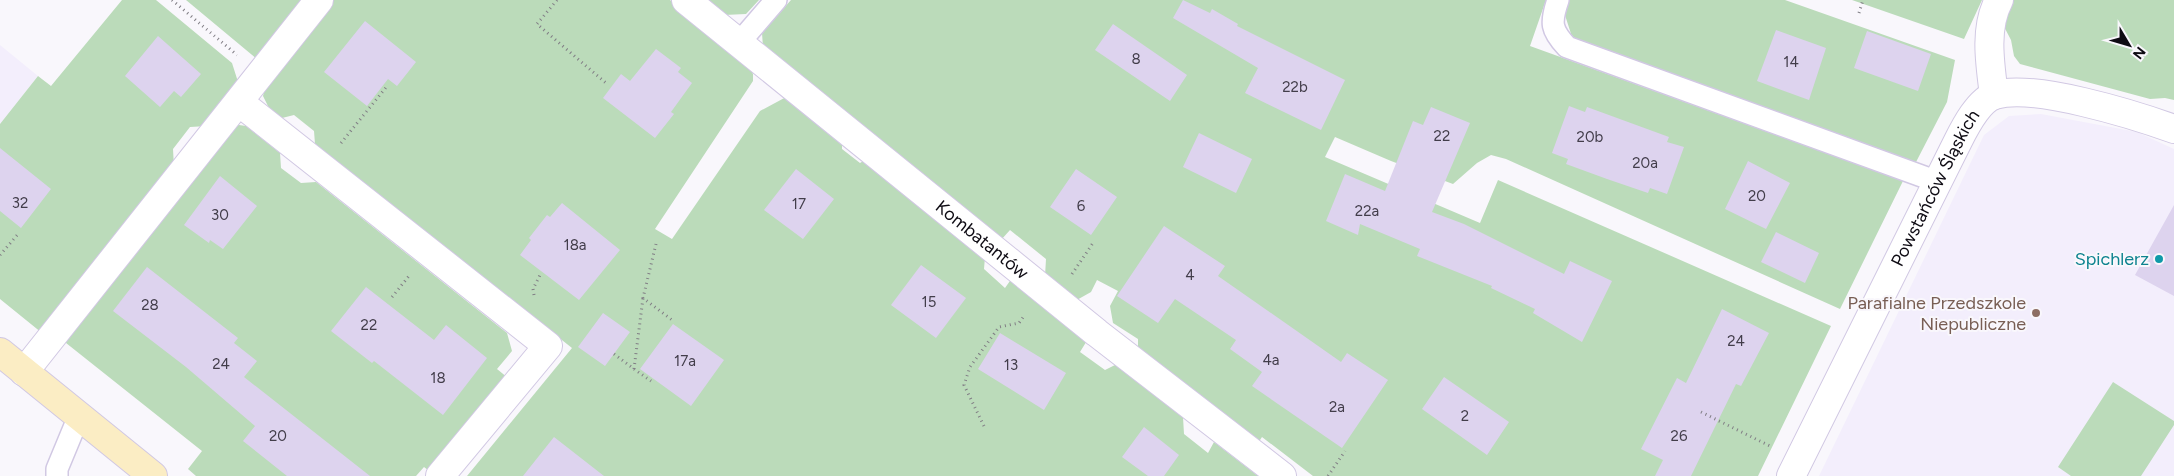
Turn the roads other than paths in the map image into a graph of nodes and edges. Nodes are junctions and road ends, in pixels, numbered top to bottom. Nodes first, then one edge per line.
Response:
1 (320, 0) edge
2 (686, 0) edge
3 (776, 0) edge
4 (1558, 0) edge
5 (1999, 0) edge
6 (738, 44) junction
7 (1994, 95) junction
8 (239, 102) junction
9 (2174, 129) edge
10 (1938, 182) junction
11 (0, 352) edge
12 (24, 372) junction
13 (79, 416) junction
14 (1795, 468) edge
15 (57, 476) edge
16 (153, 476) edge
17 (440, 476) edge
18 (1282, 476) edge

1 - 8 street
2 - 6 street, Kombatantów
3 - 6 lane
4 - 10 lane
5 - 7 street, Powstańców Śląskich
6 - 18 street, Kombatantów
7 - 9 street, Powstańców Śląskich
7 - 10 street, Powstańców Śląskich
8 - 12 street
8 - 17 street
10 - 14 street, Powstańców Śląskich
11 - 12 street
12 - 13 street
13 - 15 lane
13 - 16 street

